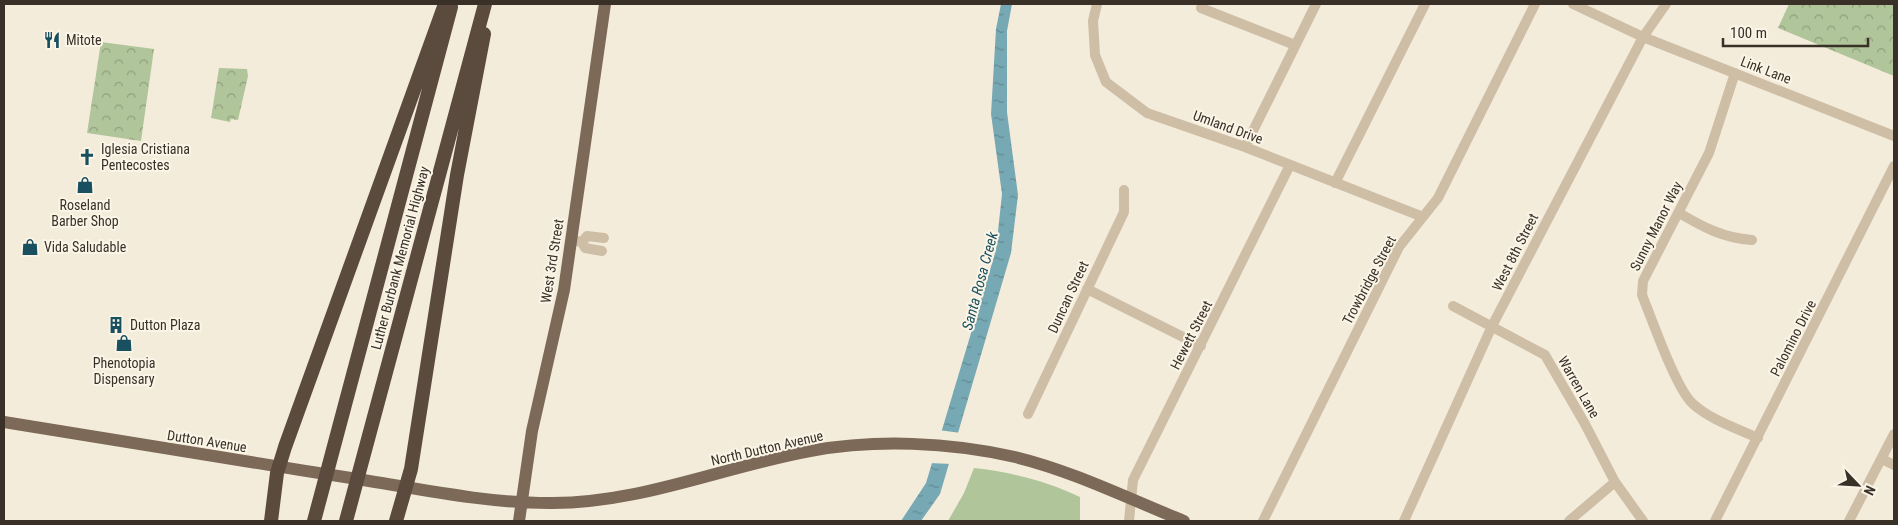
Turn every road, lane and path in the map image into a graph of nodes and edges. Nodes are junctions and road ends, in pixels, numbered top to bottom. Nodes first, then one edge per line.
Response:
1 (444, 4) edge
2 (452, 4) edge
3 (484, 4) edge
4 (489, 4) edge
5 (605, 4) edge
6 (1097, 4) edge
7 (1203, 4) edge
8 (1316, 4) edge
9 (1425, 4) edge
10 (1536, 4) edge
11 (1573, 4) edge
12 (1666, 4) edge
13 (1643, 36) junction
14 (1296, 45) junction
15 (1735, 73) junction
16 (1894, 136) edge
17 (1244, 146) junction
18 (1290, 165) junction
19 (1894, 166) edge
20 (1334, 183) junction
21 (1124, 190) dead end
22 (1678, 213) junction
23 (1423, 217) junction
24 (604, 238) dead end
25 (1752, 240) dead end
26 (577, 241) junction
27 (602, 250) dead end
28 (1087, 290) junction
29 (1453, 306) dead end
30 (1492, 326) junction
31 (1201, 346) junction
32 (1028, 414) dead end
33 (4, 422) edge
34 (1894, 434) edge
35 (1758, 438) junction
36 (1882, 459) junction
37 (1894, 464) edge
38 (279, 468) junction
39 (1616, 482) junction
40 (407, 487) junction
41 (1130, 499) junction
42 (522, 501) junction
43 (348, 516) edge
44 (271, 521) edge
45 (314, 521) edge
46 (396, 521) edge
47 (519, 521) edge
48 (1130, 521) edge
49 (1184, 521) edge
50 (1263, 521) edge
51 (1404, 521) edge
52 (1569, 521) edge
53 (1643, 521) edge
54 (1715, 521) edge
55 (1850, 521) edge

1 - 38 highway
2 - 45 highway, Luther Burbank Memorial Highway
3 - 43 highway, Luther Burbank Memorial Highway
4 - 40 highway
5 - 26 main road, West 3rd Street
6 - 17 street, Umland Drive
7 - 14 street
8 - 14 street
9 - 20 street
10 - 23 street, Trowbridge Street
11 - 13 street, Link Lane
12 - 13 street, West 8th Street
13 - 15 street, Link Lane
13 - 30 street, West 8th Street
14 - 17 street
15 - 16 street, Link Lane
15 - 22 street, Sunny Manor Way
17 - 18 street, Umland Drive
18 - 20 street, Umland Drive
18 - 31 street, Hewett Street
19 - 35 street, Palomino Drive
20 - 23 street, Umland Drive
21 - 28 street, Duncan Street
22 - 25 street
22 - 35 street, Sunny Manor Way
23 - 50 street, Trowbridge Street
24 - 26 street
26 - 27 street
26 - 42 main road, West 3rd Street
28 - 31 street
28 - 32 street, Duncan Street
29 - 30 street, Warren Lane
30 - 39 street, Warren Lane
30 - 51 street, West 8th Street
31 - 41 street, Hewett Street
33 - 38 main road, Dutton Avenue
34 - 36 street
35 - 54 street, Palomino Drive
36 - 37 street
36 - 55 street
38 - 40 main road, Dutton Avenue
38 - 44 highway
39 - 52 street
39 - 53 street, Warren Lane
40 - 42 main road, North Dutton Avenue
40 - 46 highway
41 - 42 main road, North Dutton Avenue
41 - 48 street, Hewett Street
41 - 49 main road, North Dutton Avenue
42 - 47 main road, West 3rd Street

